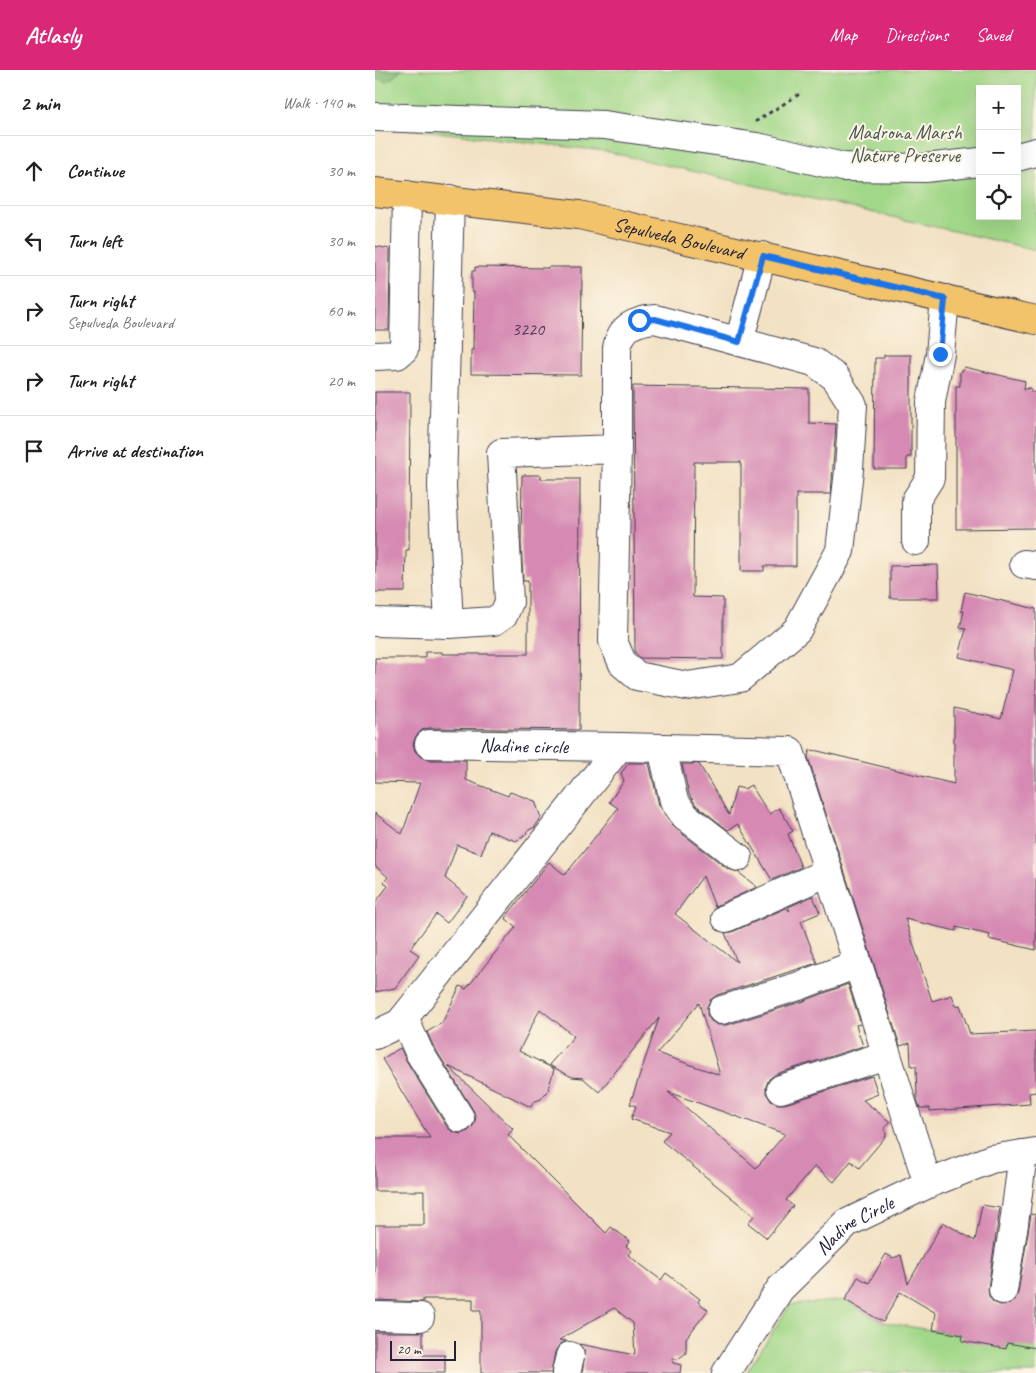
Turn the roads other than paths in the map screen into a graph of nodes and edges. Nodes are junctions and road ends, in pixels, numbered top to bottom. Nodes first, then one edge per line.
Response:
1 (375, 117) edge
2 (1036, 152) edge
3 (1021, 156) edge
4 (976, 162) edge
5 (375, 192) edge
6 (407, 195) junction
7 (450, 199) junction
8 (763, 256) junction
9 (945, 299) junction
10 (1036, 320) edge
11 (739, 342) junction
12 (375, 356) edge
13 (617, 449) junction
14 (916, 541) dead end
15 (375, 622) edge
16 (449, 624) junction
17 (429, 744) dead end
18 (619, 747) junction
19 (662, 748) junction
20 (738, 857) dead end
21 (828, 872) junction
22 (727, 918) dead end
23 (857, 964) junction
24 (722, 1010) dead end
25 (404, 1018) junction
26 (375, 1035) edge
27 (886, 1055) junction
28 (781, 1089) dead end
29 (460, 1118) dead end
30 (1029, 1153) edge
31 (927, 1184) junction
32 (1003, 1290) dead end
33 (375, 1316) edge
34 (420, 1317) dead end
35 (726, 1373) edge

1 - 4 street
2 - 3 street
5 - 6 main road, Sepulveda Boulevard
6 - 7 main road, Sepulveda Boulevard
6 - 12 street
7 - 8 main road, Sepulveda Boulevard
7 - 16 street
8 - 9 main road, Sepulveda Boulevard
8 - 11 street
9 - 10 main road, Sepulveda Boulevard
9 - 14 street
11 - 13 street
11 - 13 street
13 - 16 street
15 - 16 street
17 - 18 street, Nadine circle
18 - 19 street, Nadine circle
18 - 25 street
19 - 20 street
19 - 21 street, Nadine circle
21 - 22 street
21 - 23 street
23 - 24 street
23 - 27 street
25 - 26 street
25 - 29 street
27 - 28 street
27 - 31 street
30 - 31 street, Nadine Circle
30 - 32 street
31 - 35 street, Nadine Circle
33 - 34 street

